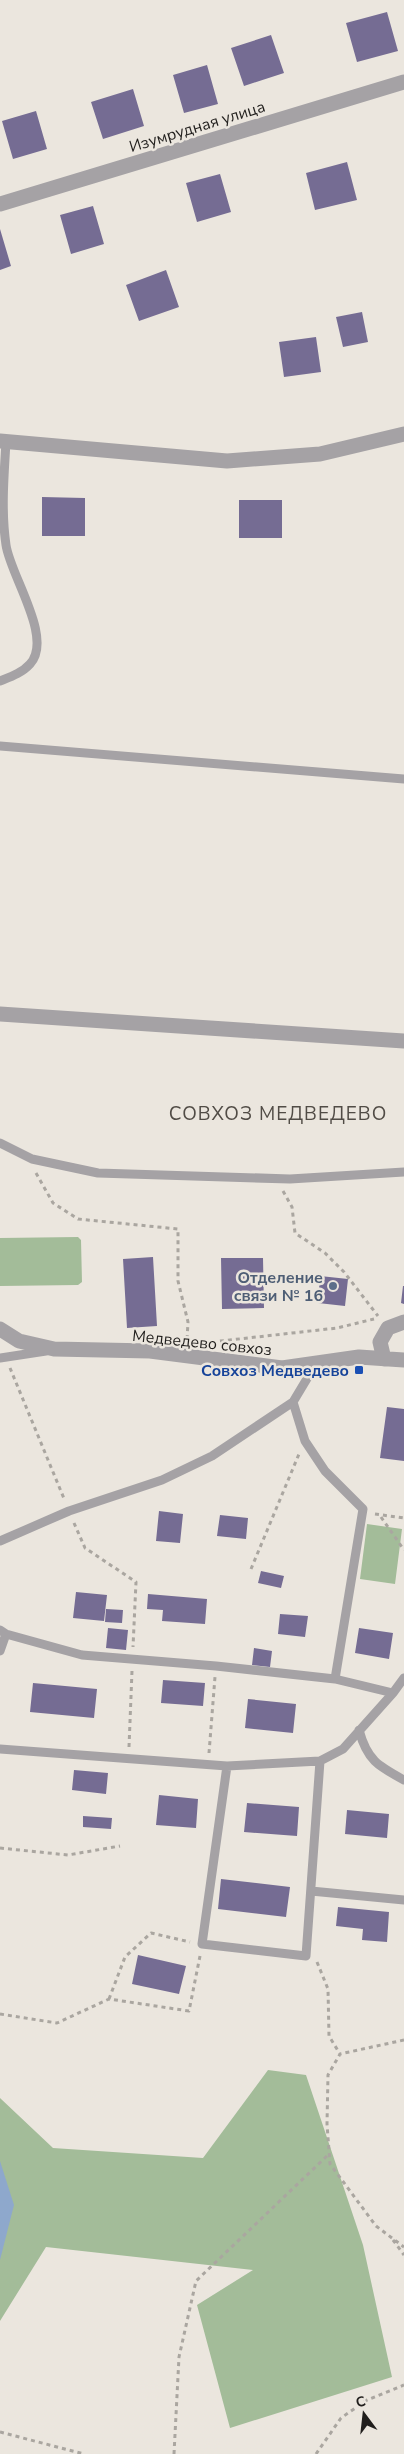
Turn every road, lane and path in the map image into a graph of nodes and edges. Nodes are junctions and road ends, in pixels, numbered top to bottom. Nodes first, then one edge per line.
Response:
1 (404, 82) edge
2 (0, 204) edge
3 (404, 434) edge
4 (3, 441) edge
5 (0, 681) edge
6 (0, 746) edge
7 (404, 779) edge
8 (0, 1014) edge
9 (404, 1041) edge
10 (0, 1143) edge
11 (32, 1159) junction
12 (404, 1172) edge
13 (277, 1179) junction
14 (404, 1322) edge
15 (383, 1323) junction
16 (0, 1329) edge
17 (210, 1342) dead end
18 (54, 1349) junction
19 (186, 1356) junction
20 (3, 1358) edge
21 (384, 1359) junction
22 (404, 1360) edge
23 (318, 1362) junction
24 (293, 1402) junction
25 (304, 1441) junction
26 (363, 1509) junction
27 (69, 1511) junction
28 (381, 1516) junction
29 (404, 1518) edge
30 (0, 1540) edge
31 (404, 1550) edge
32 (251, 1569) dead end
33 (3, 1632) edge
34 (0, 1651) edge
35 (132, 1659) junction
36 (216, 1666) junction
37 (404, 1678) edge
38 (334, 1679) junction
39 (393, 1693) junction
40 (359, 1730) junction
41 (0, 1749) edge
42 (128, 1758) junction
43 (320, 1761) junction
44 (208, 1764) junction
45 (227, 1766) junction
46 (404, 1780) edge
47 (120, 1846) dead end
48 (0, 1848) edge
49 (310, 1891) junction
50 (404, 1900) edge
51 (202, 1944) junction
52 (306, 1947) junction
53 (109, 1999) junction
54 (0, 2014) edge
55 (404, 2040) edge
56 (340, 2054) junction
57 (329, 2154) junction
58 (392, 2237) junction
59 (404, 2247) edge
60 (404, 2255) edge
61 (404, 2385) edge
62 (0, 2432) edge
63 (84, 2454) edge
64 (174, 2454) edge
65 (316, 2454) edge

1 - 2 street, Изумрудная улица
3 - 4 street
4 - 5 lane
6 - 7 lane
8 - 9 street
10 - 11 lane
11 - 13 lane
11 - 19 path
12 - 13 lane
13 - 15 path
14 - 15 street
15 - 17 path
15 - 21 street
16 - 18 street, Медведево совхоз
18 - 19 street, Медведево совхоз
18 - 20 lane
19 - 23 street, Медведево совхоз
20 - 27 path
21 - 22 street, Медведево совхоз
21 - 23 street, Медведево совхоз
23 - 24 lane
24 - 25 lane
24 - 27 lane
25 - 26 lane
25 - 32 path
26 - 28 path
26 - 38 lane
27 - 30 lane
27 - 35 path
28 - 29 path
28 - 31 path
33 - 34 lane
33 - 35 lane
35 - 36 lane
35 - 42 path
36 - 38 lane
36 - 44 path
37 - 39 lane
38 - 39 lane
39 - 40 lane
40 - 43 lane
40 - 46 lane
41 - 42 lane
42 - 44 lane
43 - 45 lane
43 - 49 lane
44 - 45 lane
45 - 51 lane
47 - 48 path
49 - 50 lane
49 - 52 lane
51 - 52 lane
51 - 53 path
51 - 53 path
52 - 56 path
53 - 54 path
55 - 56 path
56 - 57 path
57 - 58 path
57 - 64 path
58 - 59 path
58 - 60 path
61 - 65 path
62 - 63 path

